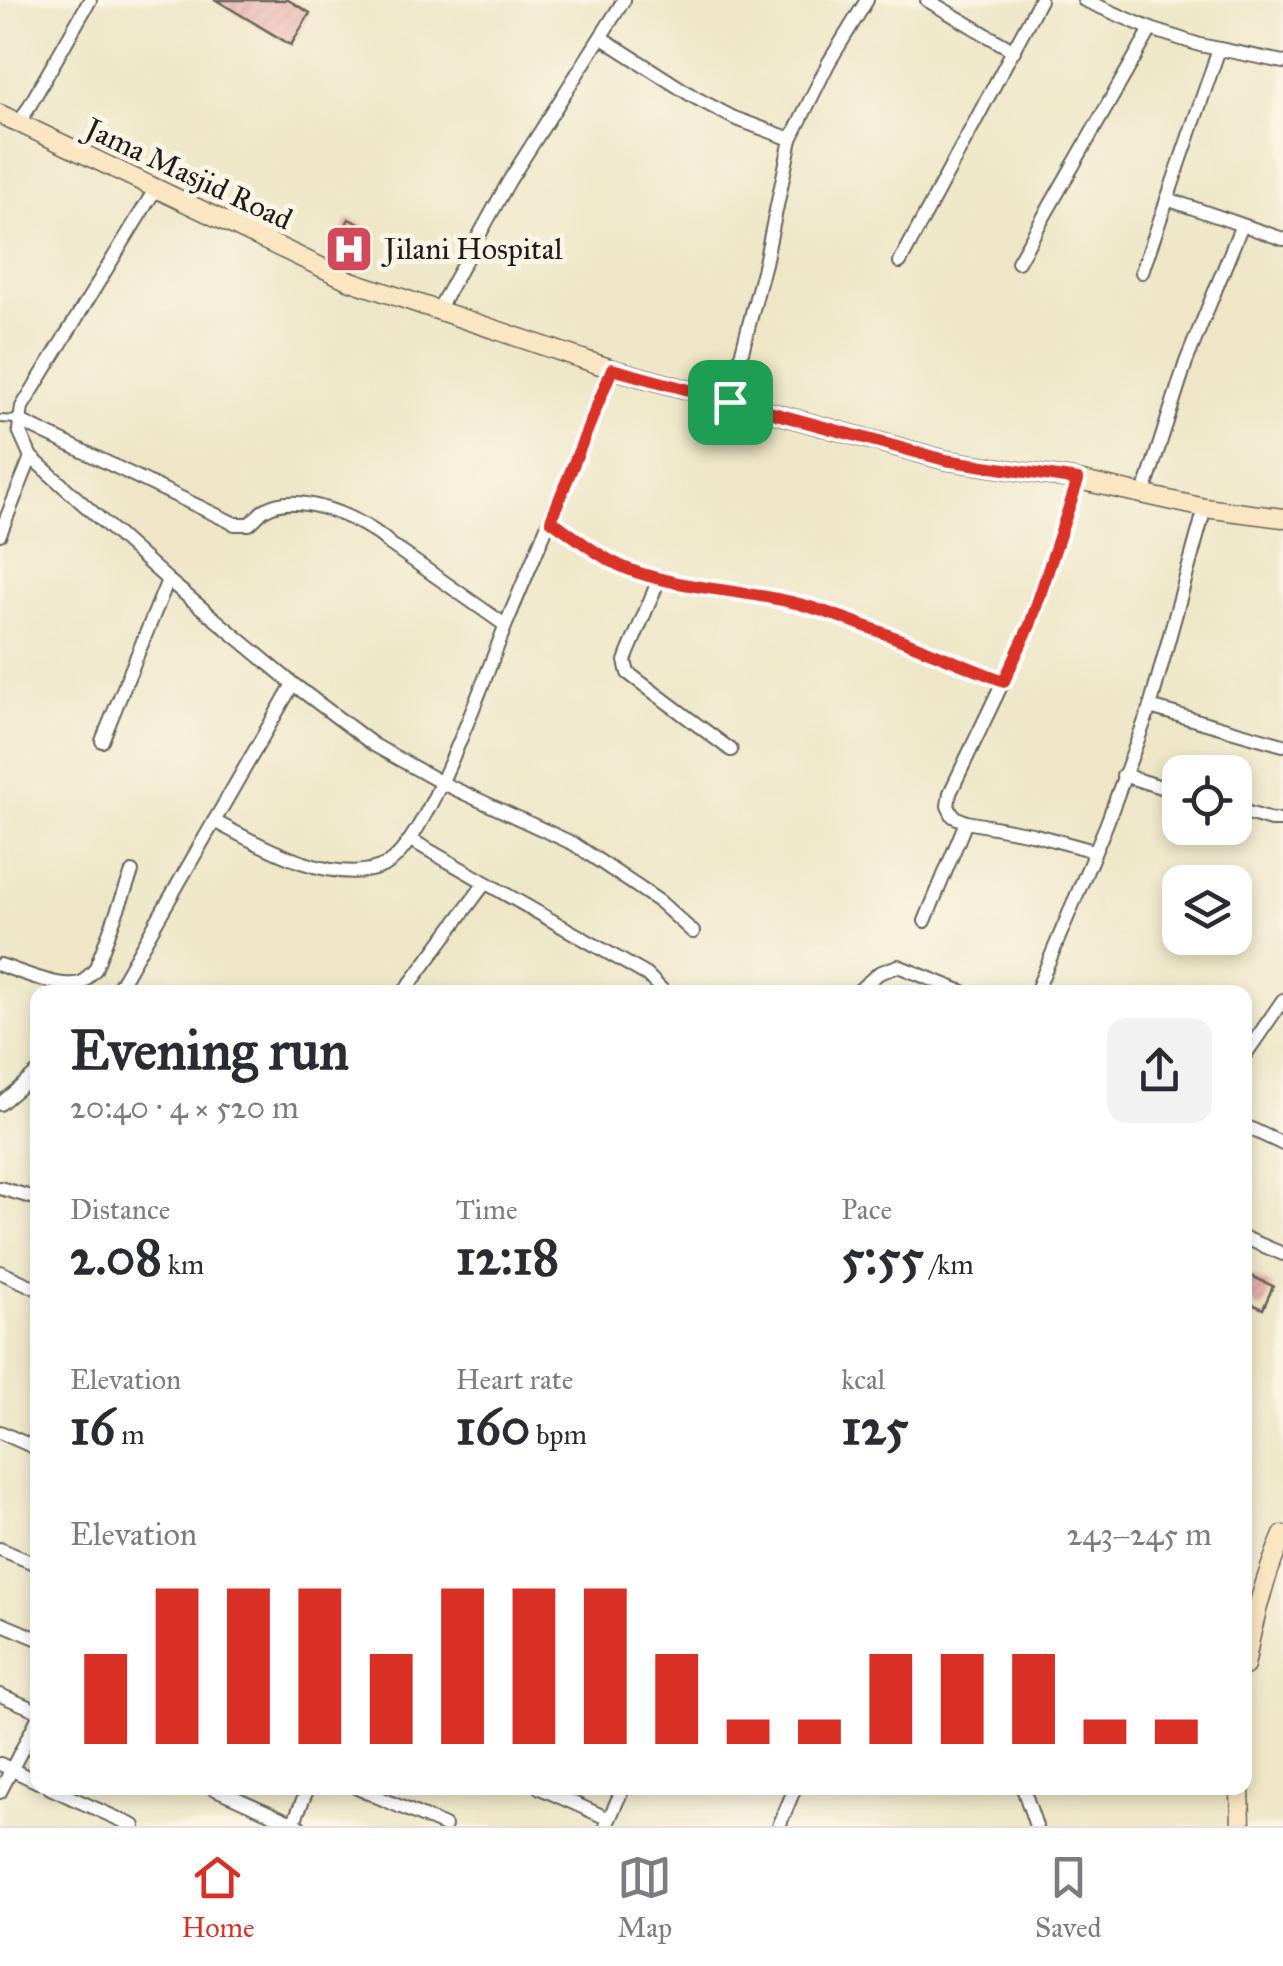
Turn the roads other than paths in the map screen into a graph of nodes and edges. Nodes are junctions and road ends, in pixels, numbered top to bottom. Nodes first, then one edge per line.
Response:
1 (90, 0) edge
2 (624, 0) edge
3 (868, 0) edge
4 (927, 0) edge
5 (1040, 0) edge
6 (1084, 0) edge
7 (1151, 29) junction
8 (602, 38) junction
9 (1219, 49) junction
10 (1014, 50) junction
11 (1283, 62) edge
12 (0, 114) edge
13 (20, 124) junction
14 (791, 139) junction
15 (156, 188) junction
16 (1168, 199) junction
17 (1242, 227) junction
18 (1283, 239) edge
19 (900, 262) dead end
20 (1018, 262) dead end
21 (1142, 272) dead end
22 (438, 310) junction
23 (612, 369) junction
24 (730, 402) junction
25 (0, 418) edge
26 (18, 420) junction
27 (31, 457) junction
28 (1078, 480) junction
29 (1144, 493) junction
30 (1205, 508) junction
31 (1283, 518) edge
32 (551, 520) junction
33 (0, 534) edge
34 (660, 577) junction
35 (168, 580) junction
36 (506, 625) junction
37 (1004, 681) junction
38 (293, 684) junction
39 (1150, 707) junction
40 (102, 741) dead end
41 (1283, 745) edge
42 (730, 750) dead end
43 (1122, 776) junction
44 (440, 782) junction
45 (1162, 787) edge
46 (1252, 814) edge
47 (214, 820) junction
48 (1283, 820) edge
49 (966, 822) junction
50 (410, 840) junction
51 (1094, 851) junction
52 (132, 872) dead end
53 (485, 883) junction
54 (925, 922) dead end
55 (693, 932) dead end
56 (0, 965) edge
57 (120, 985) edge
58 (409, 985) edge
59 (657, 985) edge
60 (864, 985) edge
61 (938, 985) edge
62 (1039, 985) edge
63 (1283, 1000) edge
64 (1252, 1045) edge
65 (30, 1079) edge
66 (0, 1104) edge
67 (1252, 1129) edge
68 (1283, 1144) edge
69 (0, 1188) edge
70 (30, 1197) edge
71 (1252, 1241) edge
72 (1283, 1254) edge
73 (0, 1272) edge
74 (30, 1285) edge
75 (0, 1432) edge
76 (30, 1445) edge
77 (1283, 1535) edge
78 (0, 1549) edge
79 (30, 1562) edge
80 (0, 1623) edge
81 (1252, 1624) edge
82 (30, 1636) edge
83 (0, 1695) edge
84 (30, 1711) edge
85 (30, 1728) edge
86 (5, 1767) edge
87 (30, 1778) edge
88 (0, 1792) edge
89 (65, 1795) edge
90 (229, 1795) edge
91 (306, 1795) edge
92 (372, 1795) edge
93 (553, 1795) edge
94 (620, 1795) edge
95 (792, 1795) edge
96 (1025, 1795) edge
97 (1240, 1795) edge
98 (607, 1823) edge
99 (295, 1825) edge
100 (134, 1826) edge
101 (445, 1826) edge
102 (779, 1826) edge
103 (1036, 1826) edge
104 (1241, 1826) edge

1 - 13 street
2 - 8 street
3 - 14 street
4 - 10 street
5 - 10 street
6 - 7 street
7 - 9 street
7 - 20 street
8 - 14 street
8 - 22 street
9 - 11 street
9 - 16 street
10 - 19 street
12 - 13 street, Jama Masjid Road
13 - 15 street, Jama Masjid Road
14 - 24 street
15 - 22 street, Jama Masjid Road
15 - 26 street
16 - 17 street
16 - 21 street
17 - 18 street
17 - 29 street
22 - 23 street, Jama Masjid Road
23 - 24 street, Jama Masjid Road
23 - 32 street
24 - 28 street, Jama Masjid Road
25 - 26 lane
26 - 27 street
26 - 36 street
27 - 33 street
27 - 35 street
28 - 29 street, Jama Masjid Road
28 - 37 street
29 - 30 street, Jama Masjid Road
30 - 31 street, Jama Masjid Road
30 - 39 street
32 - 34 street
32 - 36 street
34 - 37 street
34 - 42 street
35 - 38 street
35 - 40 street
36 - 44 street
37 - 49 street
38 - 44 street
38 - 47 street
39 - 41 street
39 - 43 street
43 - 45 street
43 - 51 street
44 - 50 street
44 - 55 street
46 - 48 street
47 - 50 street
47 - 57 street
49 - 51 street
49 - 54 street
50 - 53 street
51 - 62 street
52 - 56 street
53 - 58 street
53 - 59 street
60 - 61 street
63 - 64 street
65 - 66 street
67 - 68 street
69 - 70 street
71 - 72 street
73 - 74 street
75 - 76 street
77 - 81 street
78 - 79 street
80 - 82 street
83 - 84 street
85 - 86 street
86 - 87 street
86 - 88 street
89 - 100 street
90 - 99 street
91 - 99 street
92 - 101 street
93 - 98 street
94 - 98 street
95 - 102 street
96 - 103 street
97 - 104 street

